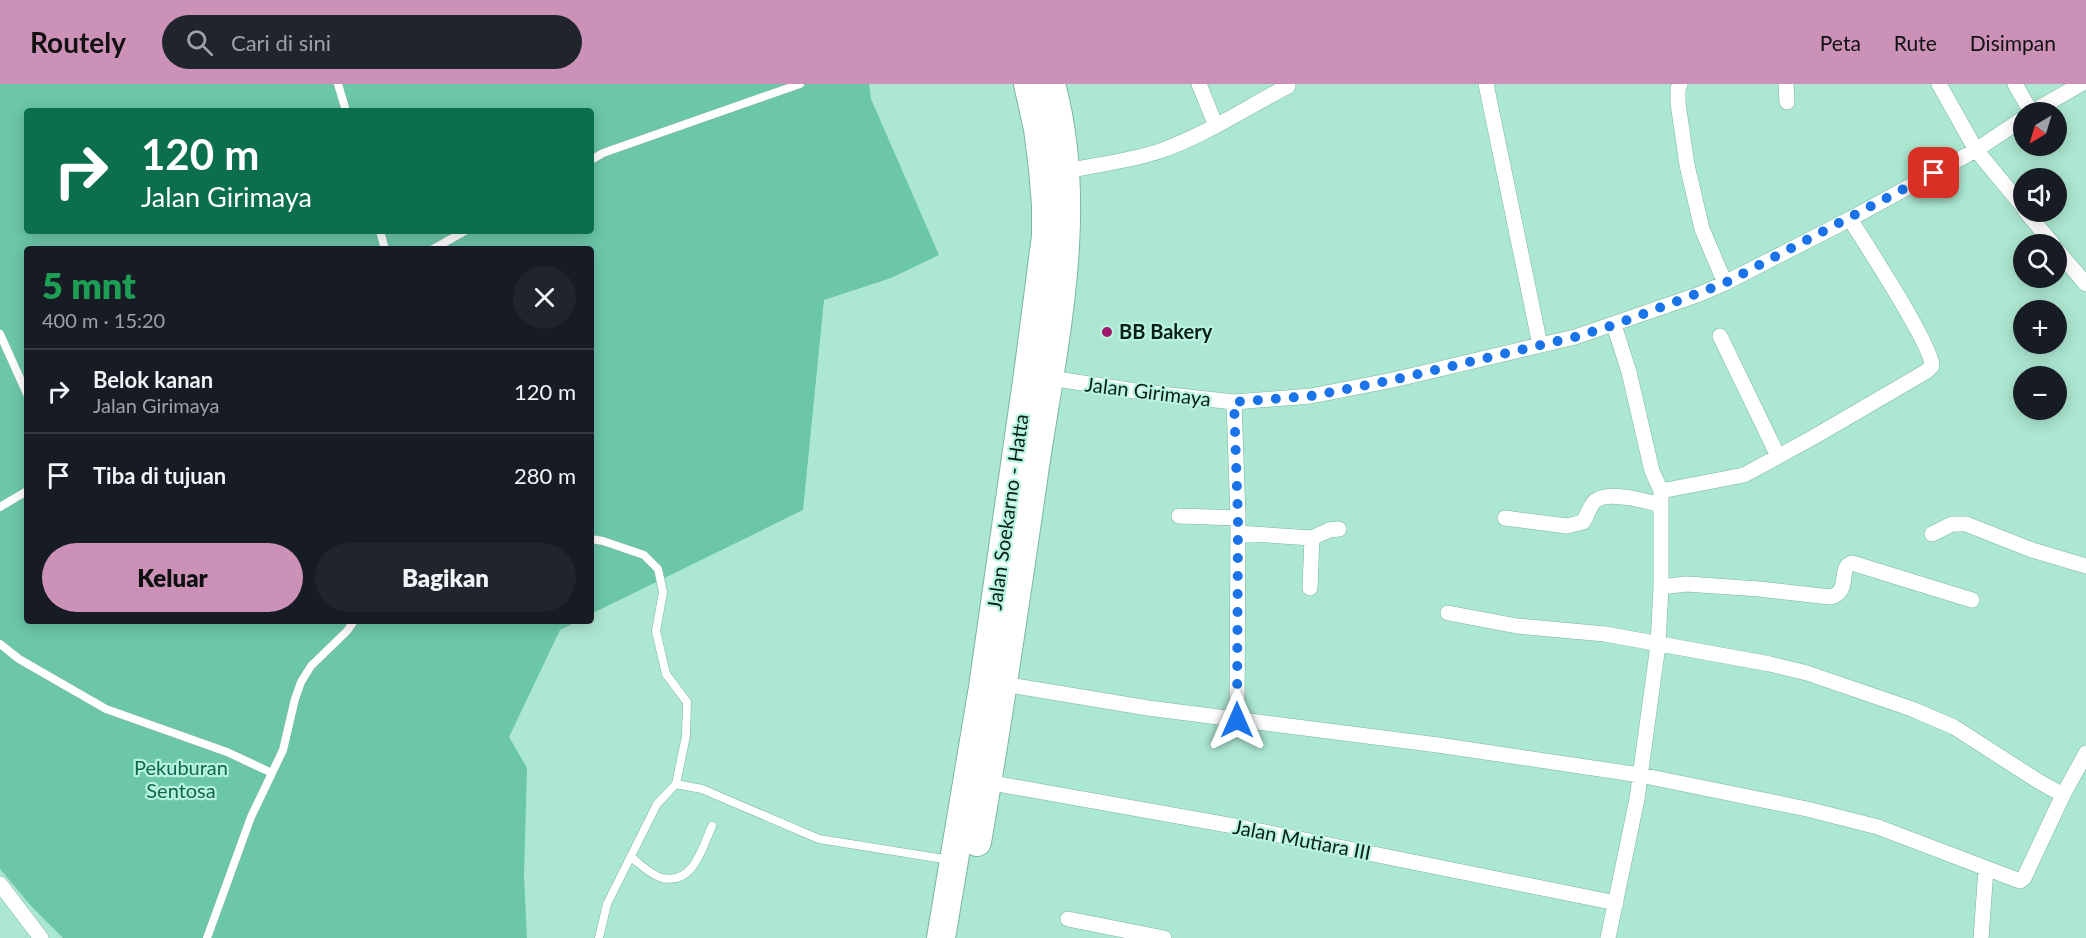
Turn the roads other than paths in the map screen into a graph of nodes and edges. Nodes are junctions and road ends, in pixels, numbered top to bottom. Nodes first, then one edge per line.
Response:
1 (338, 84) edge
2 (800, 84) edge
3 (1028, 84) edge
4 (1051, 84) edge
5 (1199, 84) edge
6 (1486, 84) edge
7 (1680, 84) edge
8 (1786, 84) edge
9 (1939, 84) edge
10 (2015, 84) edge
11 (2081, 84) edge
12 (1288, 86) dead end
13 (1787, 102) dead end
14 (2026, 102) edge
15 (2050, 102) edge
16 (345, 108) edge
17 (2013, 125) edge
18 (1216, 126) junction
19 (1976, 150) junction
20 (594, 158) edge
21 (1065, 171) junction
22 (2013, 195) edge
23 (1850, 219) junction
24 (2035, 222) edge
25 (460, 234) edge
26 (2045, 234) edge
27 (438, 246) edge
28 (2067, 262) edge
29 (1725, 283) junction
30 (2086, 284) edge
31 (1614, 325) junction
32 (0, 334) edge
33 (1720, 336) dead end
34 (1540, 345) junction
35 (1039, 376) junction
36 (24, 387) edge
37 (1234, 402) junction
38 (1778, 456) junction
39 (24, 493) edge
40 (1661, 498) junction
41 (0, 507) edge
42 (1179, 516) dead end
43 (1505, 518) dead end
44 (1238, 525) junction
45 (1340, 529) dead end
46 (1932, 534) dead end
47 (1312, 538) junction
48 (594, 540) edge
49 (2086, 566) edge
50 (1661, 587) junction
51 (1310, 588) dead end
52 (1972, 600) dead end
53 (1448, 613) dead end
54 (351, 624) edge
55 (0, 644) edge
56 (1658, 645) junction
57 (1004, 684) junction
58 (1237, 720) junction
59 (2086, 753) edge
60 (272, 773) junction
61 (1640, 775) junction
62 (987, 782) junction
63 (676, 784) junction
64 (2063, 795) junction
65 (712, 826) dead end
66 (631, 857) junction
67 (954, 861) junction
68 (1986, 869) junction
69 (0, 884) edge
70 (1616, 903) junction
71 (1068, 919) dead end
72 (41, 938) edge
73 (207, 938) edge
74 (599, 938) edge
75 (941, 938) edge
76 (961, 938) edge
77 (1164, 938) edge
78 (1608, 938) edge
79 (1982, 938) edge

1 - 16 lane
2 - 20 lane
3 - 35 highway, Jalan Soekarno - Hatta
4 - 21 highway, Jalan Soekarno - Hatta
5 - 18 street
6 - 34 street
7 - 29 street
8 - 13 street
9 - 19 street
10 - 14 street
11 - 15 street
12 - 18 street
17 - 19 street, Jalan Girimaya
18 - 21 street
19 - 22 street
19 - 23 street, Jalan Girimaya
21 - 35 highway, Jalan Soekarno - Hatta
23 - 29 street, Jalan Girimaya
23 - 38 street
24 - 26 street
25 - 27 lane
28 - 30 street
29 - 31 street, Jalan Girimaya
31 - 34 street, Jalan Girimaya
31 - 40 street
32 - 36 lane
33 - 38 street
34 - 37 street, Jalan Girimaya
35 - 37 street, Jalan Girimaya
35 - 57 highway, Jalan Soekarno - Hatta
35 - 67 highway, Jalan Soekarno - Hatta
37 - 44 street
38 - 40 street
39 - 41 lane
40 - 43 street
40 - 50 street
42 - 44 street
44 - 47 street
44 - 58 street
45 - 47 street
46 - 49 street
47 - 51 street
48 - 63 lane
50 - 52 street
50 - 56 street
53 - 56 street
54 - 60 lane
55 - 60 lane
56 - 61 street
56 - 64 street
57 - 58 street
57 - 62 highway, Jalan Soekarno - Hatta
58 - 61 street
59 - 64 street
60 - 73 lane
61 - 68 street
61 - 70 street
62 - 70 street, Jalan Mutiara III
62 - 76 highway, Jalan Soekarno - Hatta
63 - 66 lane
63 - 67 lane
64 - 68 street
65 - 66 lane
66 - 74 lane
67 - 75 highway, Jalan Soekarno - Hatta
68 - 79 street
69 - 72 street
70 - 78 street
71 - 77 street

